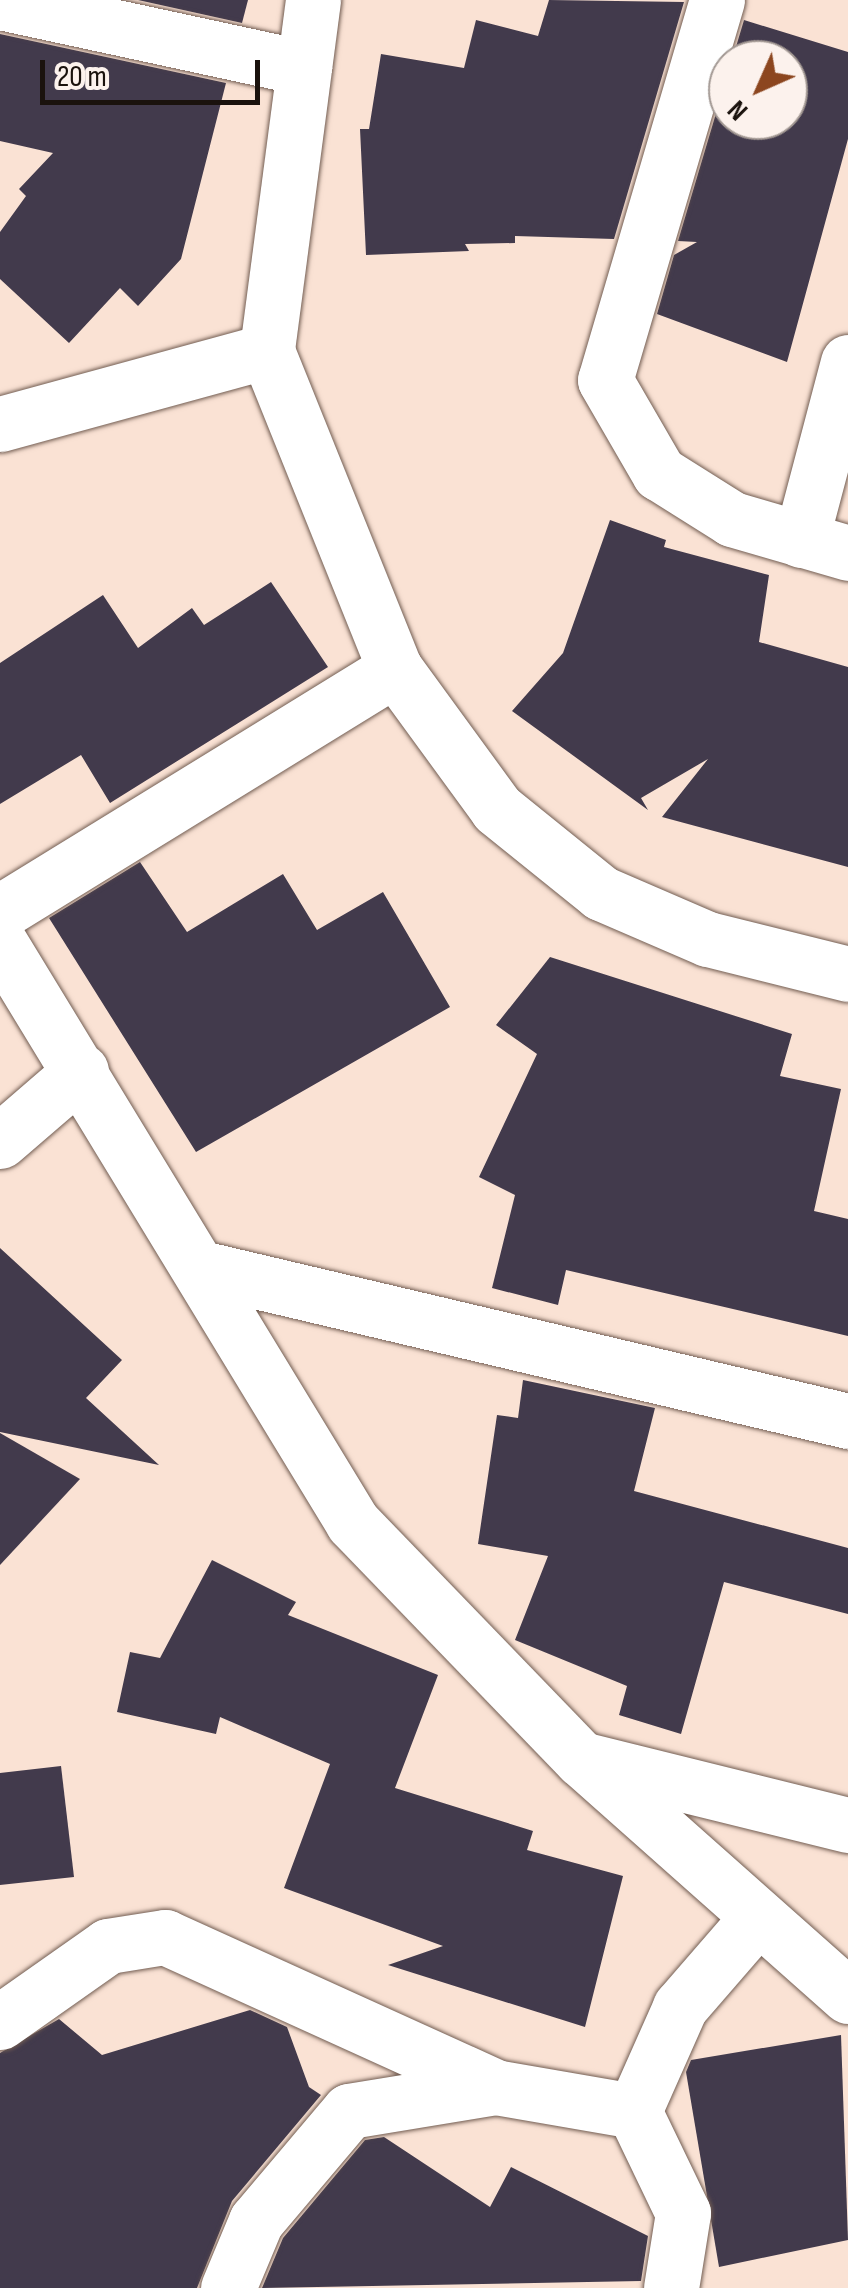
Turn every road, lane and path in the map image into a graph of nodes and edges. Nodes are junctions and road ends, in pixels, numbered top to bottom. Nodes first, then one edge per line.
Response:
1 (313, 0) edge
2 (717, 0) edge
3 (0, 2) edge
4 (304, 68) junction
5 (267, 351) junction
6 (848, 362) edge
7 (0, 424) edge
8 (825, 547) edge
9 (395, 669) junction
10 (0, 912) edge
11 (0, 943) edge
12 (848, 974) edge
13 (81, 1071) junction
14 (0, 1141) edge
15 (205, 1268) junction
16 (848, 1421) edge
17 (581, 1759) junction
18 (848, 1825) edge
19 (758, 1917) junction
20 (848, 1996) edge
21 (0, 2022) edge
22 (495, 2087) junction
23 (634, 2110) junction
24 (228, 2288) edge
25 (671, 2288) edge

1 - 4 street
2 - 8 street
3 - 4 street
4 - 5 street
5 - 7 street
5 - 9 street
6 - 8 street
9 - 10 street
9 - 12 street
11 - 13 street
13 - 14 street
13 - 15 street
15 - 16 street
15 - 17 street
17 - 18 street
17 - 19 street
19 - 20 street
19 - 23 street
21 - 22 street
22 - 23 street
22 - 24 street
23 - 25 street

